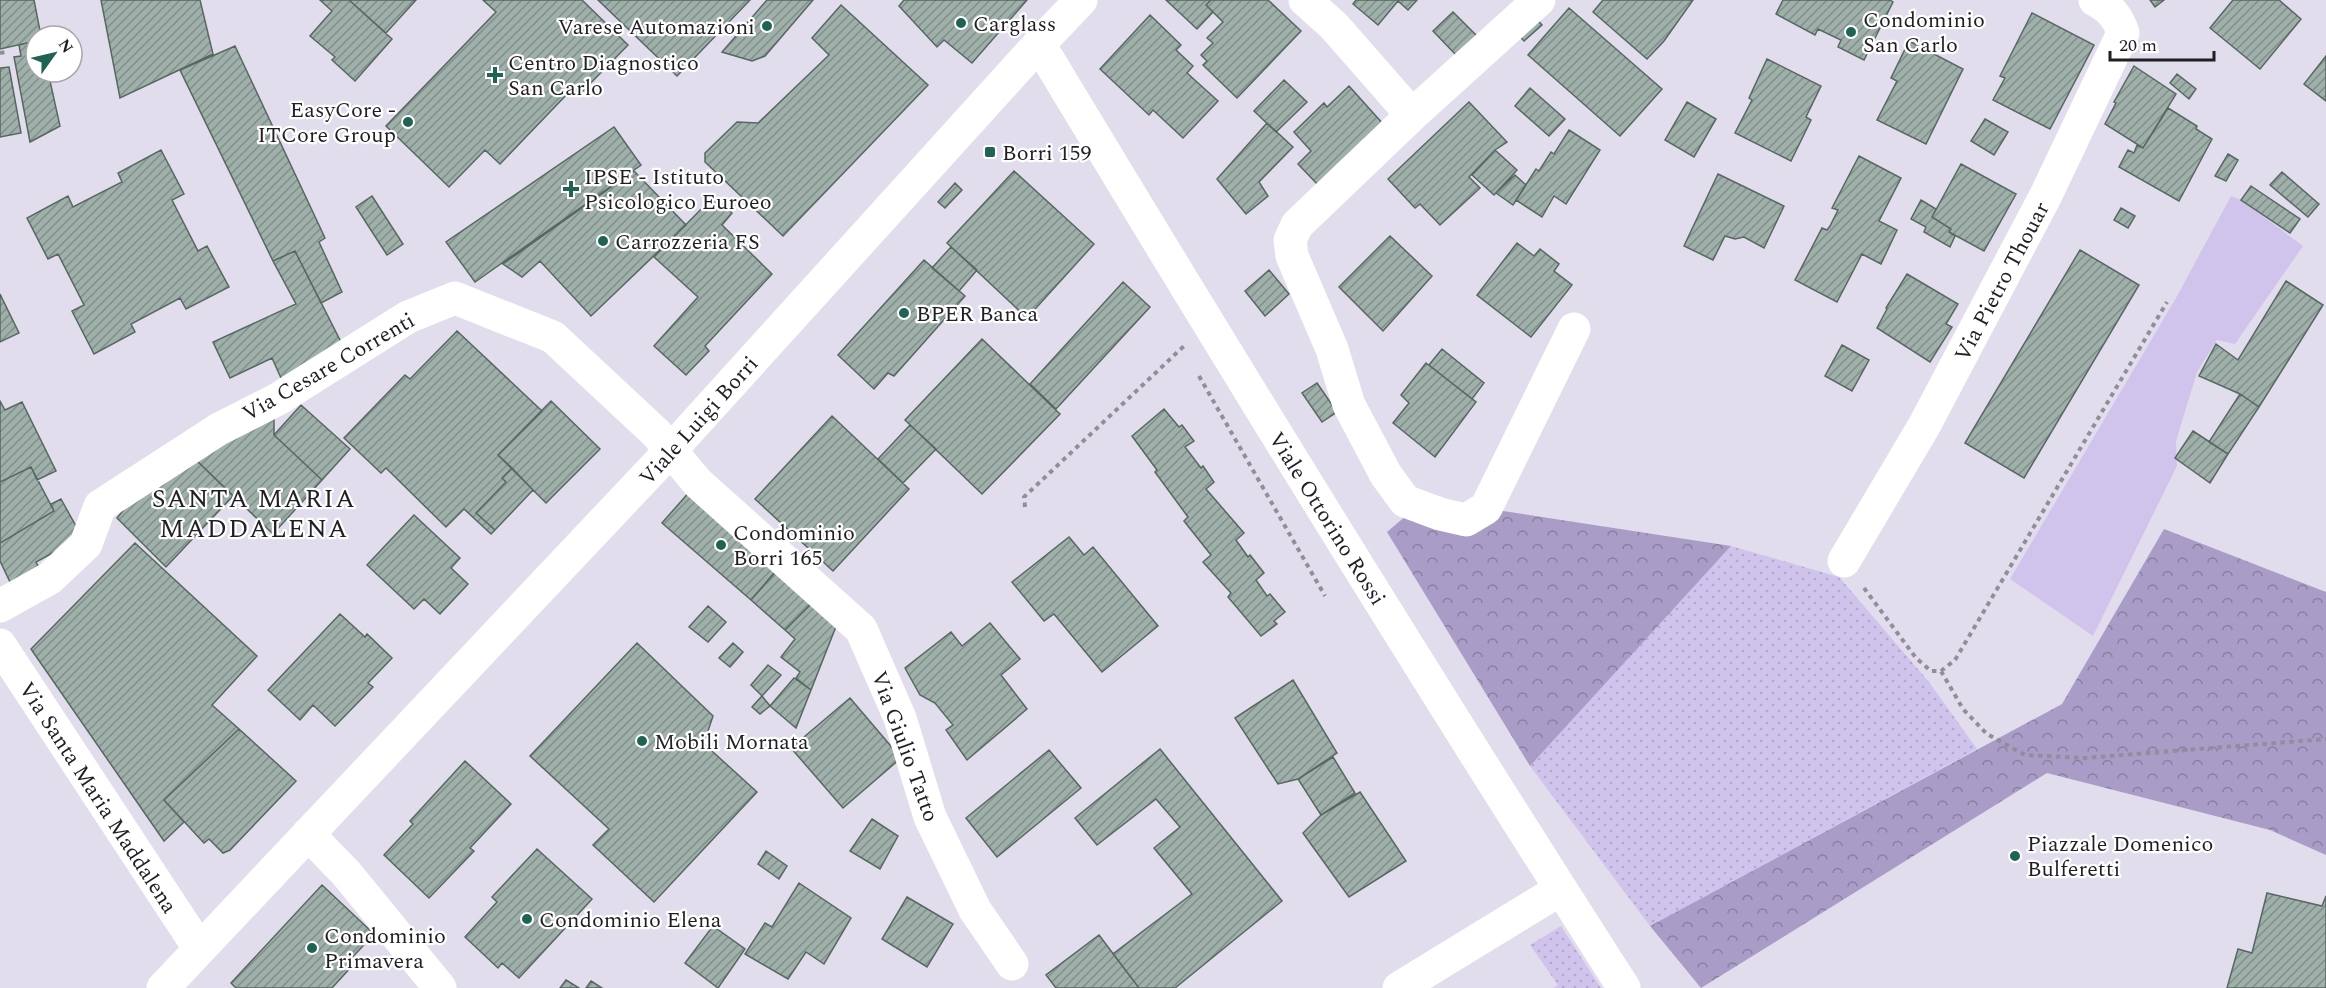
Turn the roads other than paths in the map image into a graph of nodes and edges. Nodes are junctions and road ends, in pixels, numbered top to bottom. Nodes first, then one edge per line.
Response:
1 (1081, 0) edge
2 (1305, 0) edge
3 (1539, 0) edge
4 (2095, 0) edge
5 (1039, 44) junction
6 (1412, 115) junction
7 (1574, 329) dead end
8 (670, 451) junction
9 (1844, 561) road end
10 (0, 606) edge
11 (0, 645) edge
12 (308, 834) junction
13 (1561, 889) junction
14 (199, 948) junction
15 (1012, 964) dead end
16 (163, 988) edge
17 (440, 988) edge
18 (1400, 988) edge
19 (1624, 988) edge

1 - 5 street, Viale Luigi Borri
2 - 6 street
3 - 6 street
4 - 9 street, Via Pietro Thouar
5 - 8 street, Viale Luigi Borri
5 - 13 street, Viale Ottorino Rossi
6 - 7 street
8 - 10 street, Via Cesare Correnti
8 - 12 street, Viale Luigi Borri
8 - 15 street, Via Giulio Tatto
11 - 14 street, Via Santa Maria Maddalena
12 - 14 street, Viale Luigi Borri
12 - 17 street
13 - 18 street
13 - 19 street, Viale Ottorino Rossi
14 - 16 street, Viale Luigi Borri

